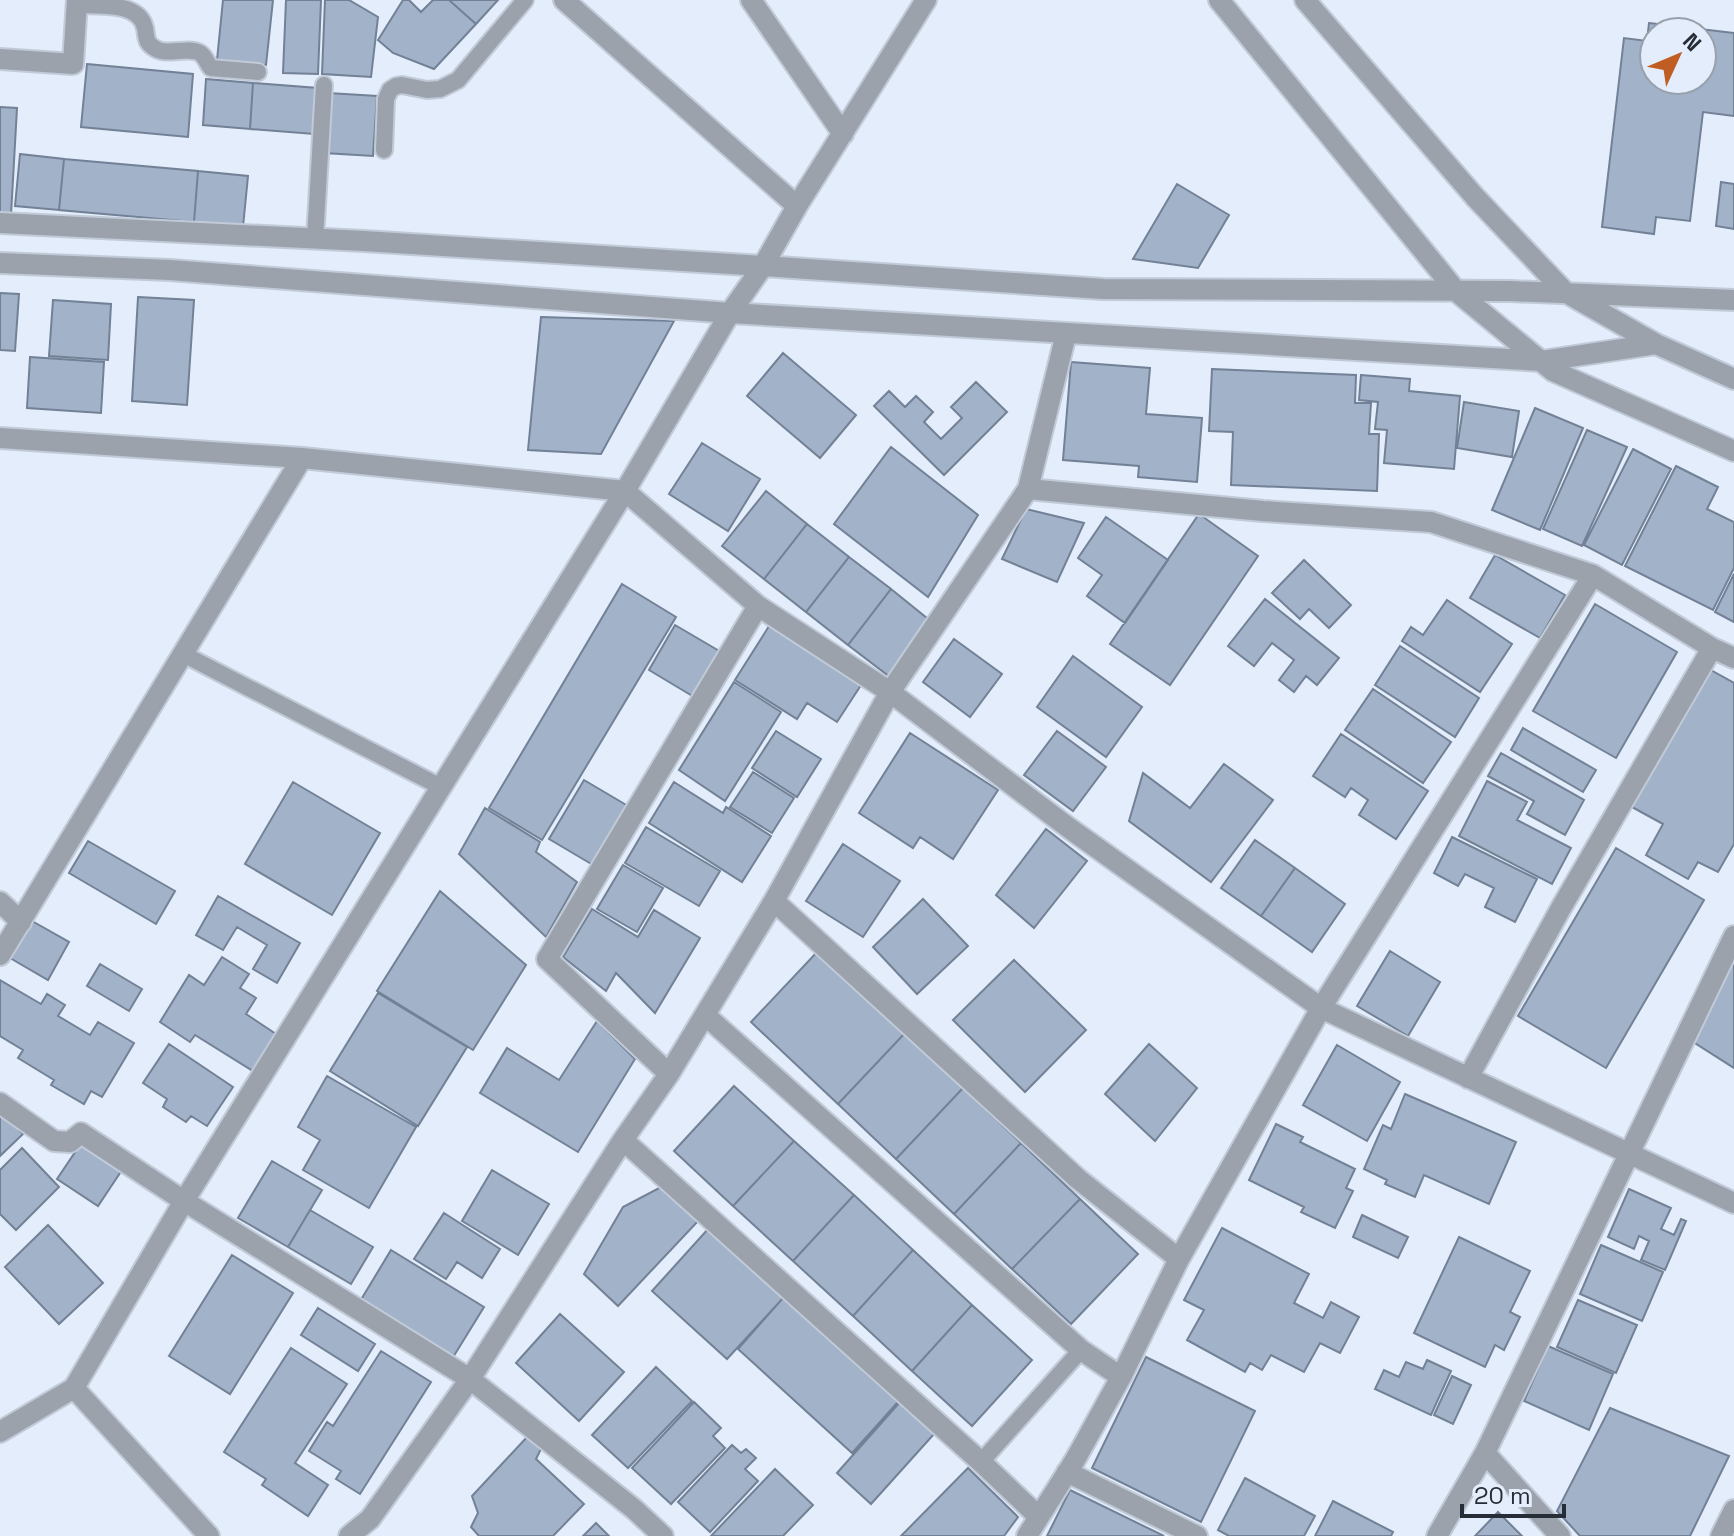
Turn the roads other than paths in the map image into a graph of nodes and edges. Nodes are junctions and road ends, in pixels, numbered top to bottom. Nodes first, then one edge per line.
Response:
1 (525, 0) edge
2 (564, 0) edge
3 (751, 0) edge
4 (926, 0) edge
5 (1219, 0) edge
6 (1305, 0) edge
7 (77, 2) edge
8 (0, 59) edge
9 (258, 72) dead end
10 (324, 85) dead end
11 (843, 134) junction
12 (384, 150) dead end
13 (797, 206) junction
14 (0, 223) edge
15 (315, 239) junction
16 (0, 263) edge
17 (763, 266) junction
18 (1457, 292) junction
19 (1565, 292) junction
20 (1734, 300) edge
21 (730, 313) junction
22 (1066, 334) junction
23 (1656, 344) junction
24 (1542, 361) junction
25 (1734, 379) edge
26 (0, 438) edge
27 (1734, 451) edge
28 (302, 458) junction
29 (1028, 489) junction
30 (625, 491) junction
31 (1593, 575) junction
32 (758, 606) junction
33 (1712, 648) junction
34 (183, 654) junction
35 (1734, 658) edge
36 (890, 692) junction
37 (441, 787) junction
38 (774, 901) junction
39 (0, 902) edge
40 (21, 922) junction
41 (1734, 936) edge
42 (0, 955) edge
43 (1321, 1008) junction
44 (705, 1015) junction
45 (669, 1074) junction
46 (1468, 1078) junction
47 (0, 1103) edge
48 (623, 1140) junction
49 (1630, 1154) junction
50 (184, 1201) junction
51 (1734, 1203) edge
52 (1179, 1259) junction
53 (1081, 1350) junction
54 (1121, 1377) junction
55 (470, 1379) junction
56 (74, 1388) junction
57 (0, 1432) edge
58 (1485, 1453) junction
59 (981, 1462) junction
60 (1067, 1472) junction
61 (1734, 1510) edge
62 (1039, 1517) junction
63 (209, 1536) edge
64 (349, 1536) edge
65 (663, 1536) edge
66 (1027, 1536) edge
67 (1197, 1536) edge
68 (1437, 1536) edge
69 (1560, 1536) edge
70 (1721, 1536) edge

1 - 12 lane
2 - 13 street
3 - 11 street
4 - 11 street
5 - 18 street
6 - 19 street
7 - 8 street
7 - 9 lane
10 - 15 lane
11 - 13 street
13 - 17 street
14 - 15 street
15 - 17 street
16 - 21 street
17 - 18 street
17 - 21 street
18 - 19 street
18 - 24 street
19 - 20 street
19 - 23 street
21 - 22 street
21 - 30 street
22 - 24 street
22 - 29 street
23 - 24 street
23 - 25 street
24 - 27 street
26 - 28 street
28 - 30 street
28 - 34 street
29 - 31 street
29 - 36 street
30 - 32 street
30 - 37 street
31 - 33 street
31 - 43 street
32 - 36 street
32 - 45 street
33 - 35 street
33 - 46 street
34 - 37 lane
34 - 40 street
36 - 38 street
36 - 43 street
37 - 50 street
38 - 44 street
38 - 52 street
39 - 40 street
40 - 42 street
41 - 49 street
43 - 46 street
43 - 52 street
44 - 45 street
44 - 53 street
45 - 48 street
46 - 49 street
47 - 50 street
48 - 55 street
48 - 59 street
49 - 51 street
49 - 58 street
50 - 55 street
50 - 56 street
52 - 54 street
53 - 54 street
53 - 59 lane
54 - 60 street
55 - 64 street
55 - 65 street
56 - 57 street
56 - 63 street
58 - 68 street
58 - 69 street
59 - 62 street
60 - 62 street
60 - 67 street
61 - 70 street
62 - 66 street

